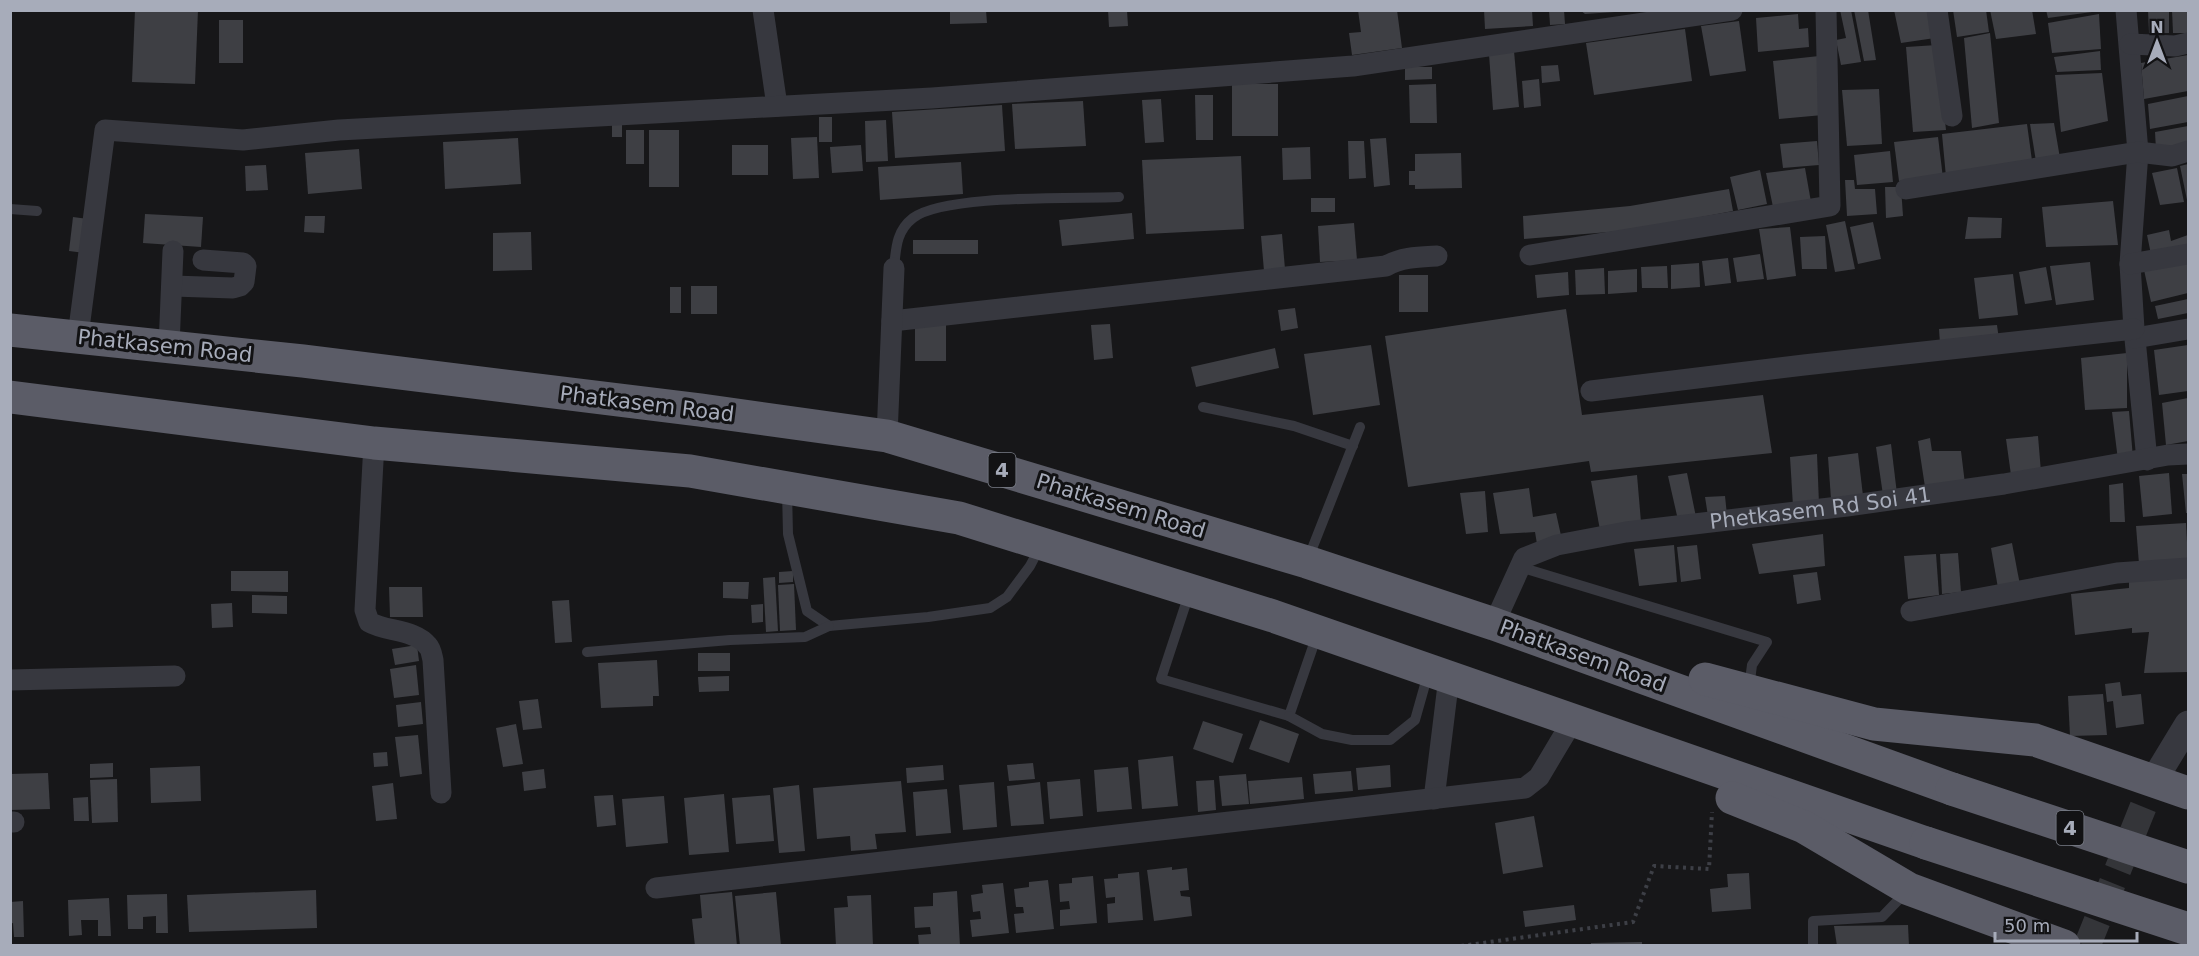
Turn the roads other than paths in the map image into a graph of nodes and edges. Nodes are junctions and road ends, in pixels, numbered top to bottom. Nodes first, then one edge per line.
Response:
1 (763, 10) edge
2 (1732, 10) edge
3 (1826, 10) edge
4 (1937, 10) edge
5 (2126, 10) edge
6 (2188, 43) edge
7 (2130, 44) junction
8 (777, 106) junction
9 (1952, 116) dead end
10 (2138, 152) junction
11 (2188, 152) edge
12 (1906, 189) dead end
13 (1119, 197) dead end
14 (10, 209) edge
15 (37, 210) dead end
16 (173, 251) dead end
17 (2188, 254) edge
18 (1530, 255) dead end
19 (1437, 256) dead end
20 (203, 260) dead end
21 (2130, 264) junction
22 (894, 268) joint
23 (173, 286) junction
24 (892, 321) junction
25 (2188, 329) edge
26 (10, 330) edge
27 (2134, 333) junction
28 (78, 336) junction
29 (169, 346) junction
30 (1591, 391) dead end
31 (10, 397) edge
32 (1203, 407) dead end
33 (1360, 427) dead end
34 (887, 436) junction
35 (374, 443) junction
36 (1353, 446) junction
37 (2188, 454) edge
38 (2147, 460) junction
39 (787, 488) junction
40 (1042, 544) junction
41 (1307, 562) junction
42 (1520, 567) junction
43 (2188, 568) edge
44 (1190, 590) junction
45 (1911, 611) dead end
46 (1494, 624) junction
47 (829, 626) junction
48 (1318, 632) junction
49 (587, 652) dead end
50 (1630, 672) junction
51 (1439, 674) junction
52 (175, 676) dead end
53 (10, 680) edge
54 (1749, 691) junction
55 (1289, 716) junction
56 (1573, 720) junction
57 (2188, 724) edge
58 (1660, 751) junction
59 (2154, 780) junction
60 (2188, 793) edge
61 (441, 794) dead end
62 (1434, 799) junction
63 (2188, 867) edge
64 (656, 888) dead end
65 (1909, 889) junction
66 (2188, 929) edge
67 (1813, 945) edge
68 (2064, 945) edge

1 - 8 street
2 - 8 street
3 - 18 street
4 - 9 street
5 - 7 street
6 - 7 street
7 - 10 street
8 - 28 street
10 - 11 street
10 - 12 street
10 - 21 street
13 - 22 lane
14 - 15 lane
16 - 23 street
17 - 21 street
19 - 24 street
20 - 23 street
21 - 27 street
22 - 24 street
23 - 29 street
24 - 34 street
25 - 27 street
26 - 28 highway, Phatkasem Road / 4
27 - 30 street
27 - 38 street
28 - 29 highway, Phatkasem Road / 4
29 - 34 highway, Phatkasem Road / 4
31 - 35 highway
32 - 36 lane
33 - 36 lane
34 - 41 highway, Phatkasem Road / 4
35 - 39 highway
35 - 61 street
36 - 41 lane
37 - 38 street, Phetkasem Rd Soi 41
38 - 42 street, Phetkasem Rd Soi 41
39 - 40 highway
39 - 47 lane
40 - 44 highway
40 - 47 lane
41 - 46 highway, Phatkasem Road / 4
42 - 46 street
42 - 54 lane
43 - 45 street
44 - 48 highway
44 - 55 lane
46 - 50 highway, Phatkasem Road / 4
47 - 49 lane
48 - 51 highway
48 - 55 lane
50 - 54 highway
50 - 63 highway, Phatkasem Road / 4, bridge
51 - 55 lane
51 - 56 highway
51 - 62 street
52 - 53 street
54 - 59 highway
56 - 58 highway
56 - 62 street
57 - 59 street
58 - 65 highway
58 - 66 highway, bridge
59 - 60 highway
62 - 64 street
65 - 67 lane
65 - 68 highway

